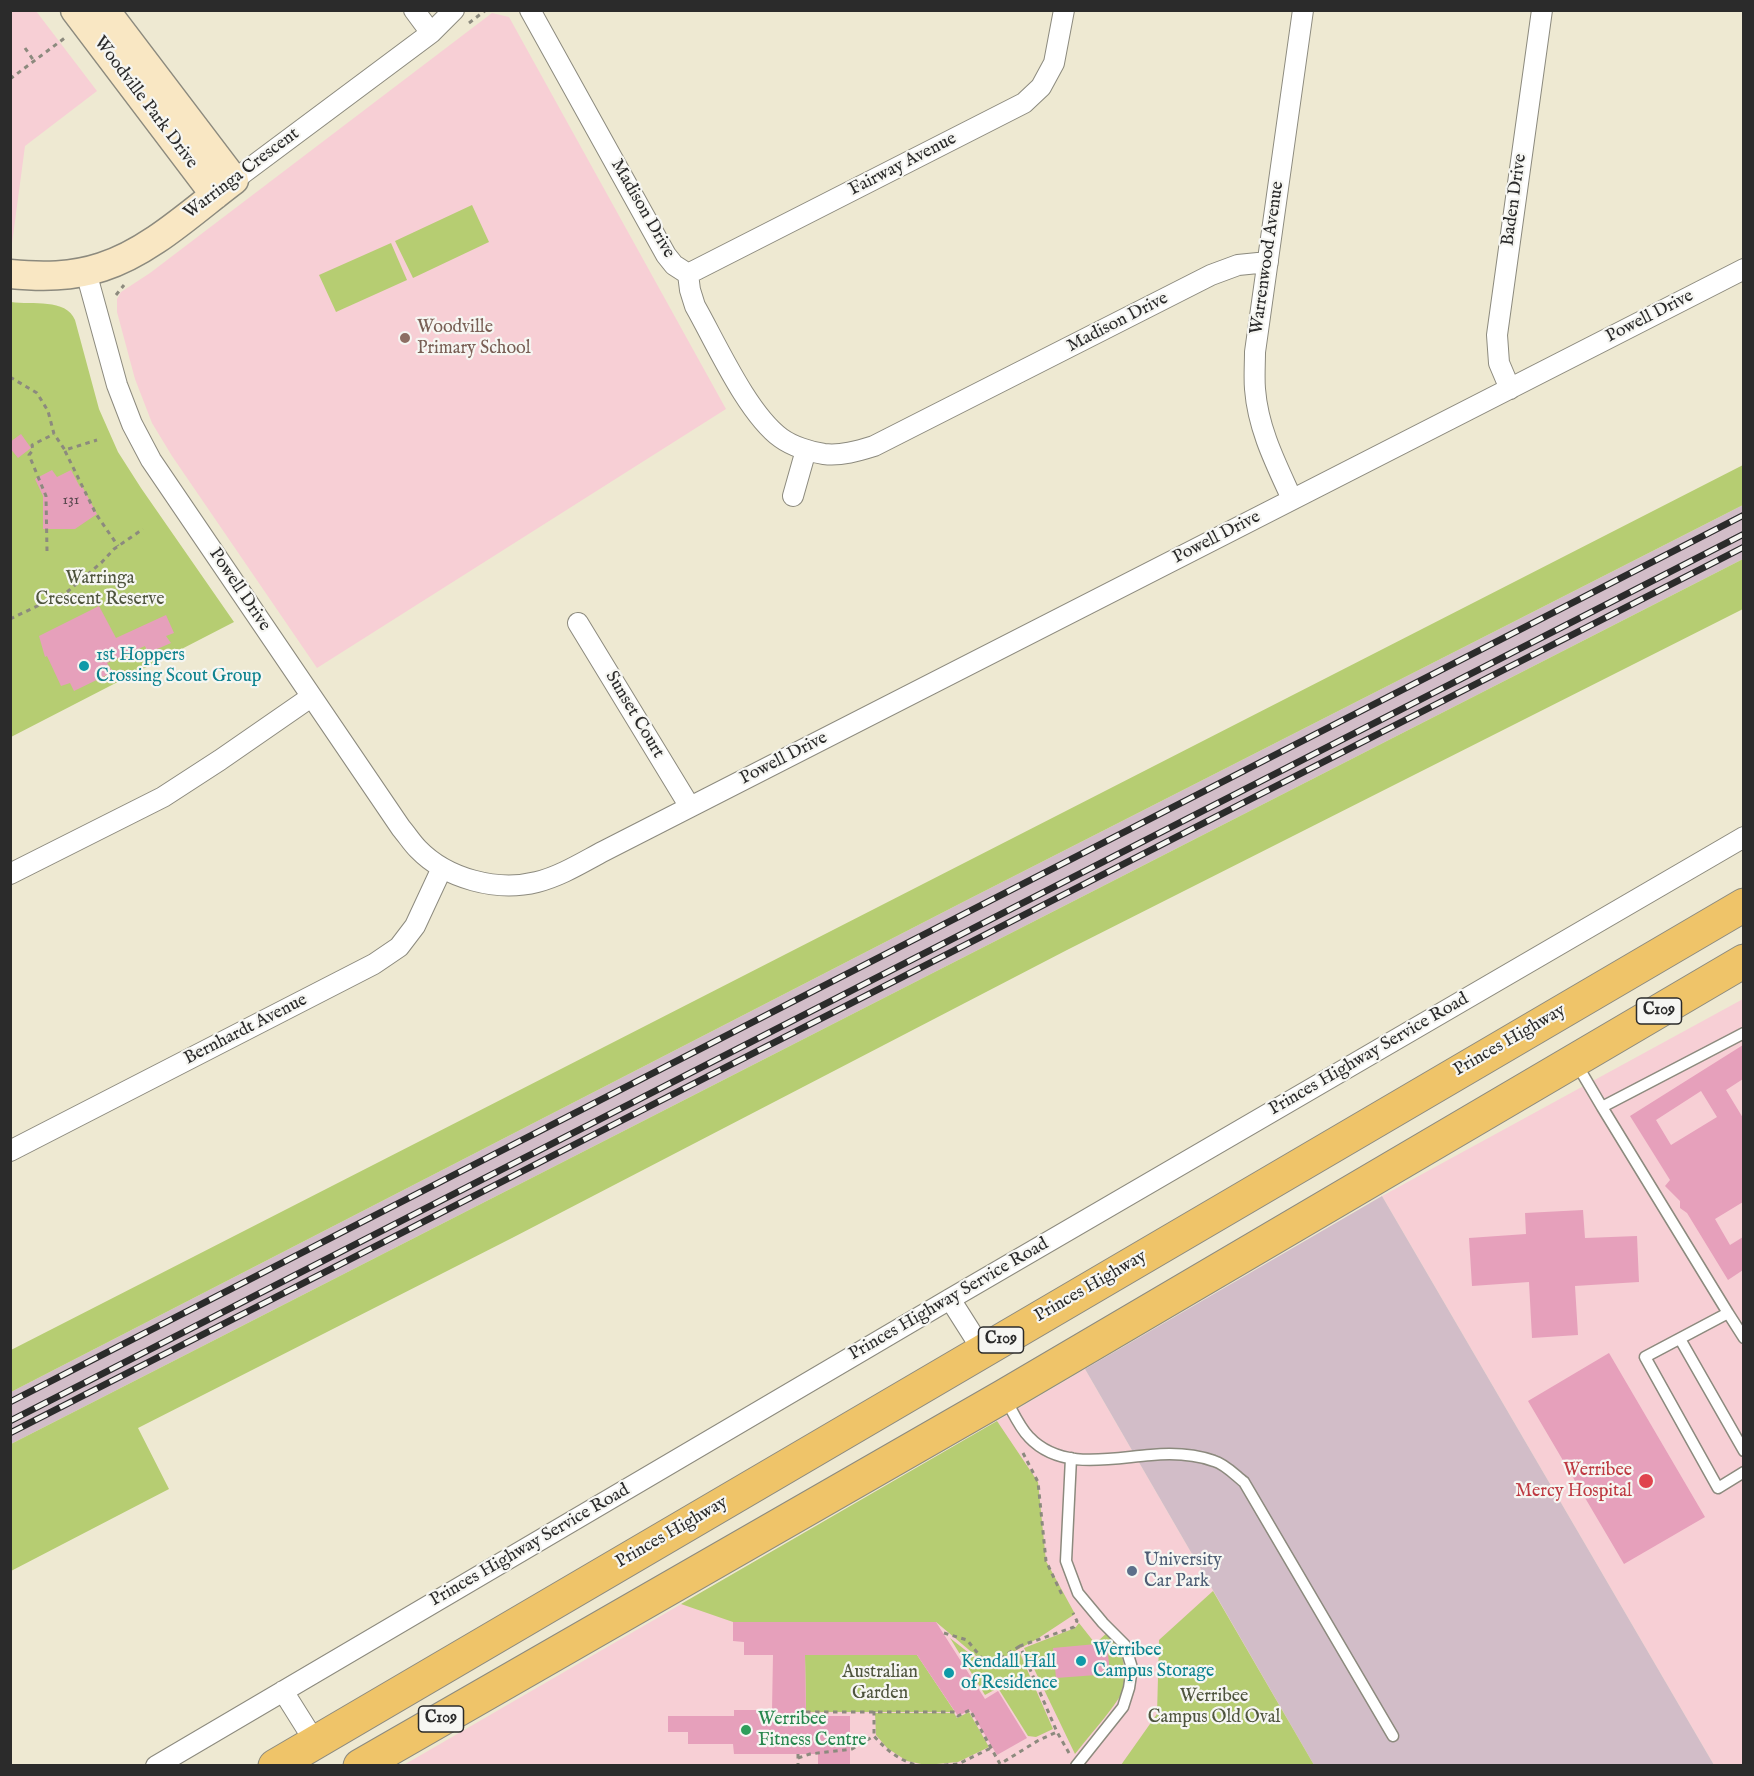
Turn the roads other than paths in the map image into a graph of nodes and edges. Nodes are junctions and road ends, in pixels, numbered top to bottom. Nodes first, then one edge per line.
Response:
1 (414, 10) edge
2 (530, 10) edge
3 (1064, 10) edge
4 (1303, 10) edge
5 (1542, 10) edge
6 (454, 12) edge
7 (88, 15) edge
8 (431, 33) junction
9 (224, 188) junction
10 (1268, 262) junction
11 (1743, 269) edge
12 (86, 272) junction
13 (10, 273) edge
14 (688, 274) junction
15 (1510, 388) junction
16 (806, 450) junction
17 (793, 496) dead end
18 (1292, 499) junction
19 (578, 623) dead end
20 (311, 697) junction
21 (690, 807) junction
22 (1743, 837) edge
23 (442, 868) junction
24 (10, 874) edge
25 (1738, 920) edge
26 (1743, 961) edge
27 (1743, 1033) edge
28 (1574, 1061) junction
29 (1602, 1107) junction
30 (10, 1151) edge
31 (950, 1299) junction
32 (1728, 1313) junction
33 (1743, 1338) edge
34 (1680, 1339) junction
35 (983, 1351) junction
36 (1004, 1396) junction
37 (1743, 1451) edge
38 (1071, 1458) junction
39 (1743, 1472) edge
40 (283, 1691) junction
41 (1394, 1737) dead end
42 (322, 1754) edge
43 (392, 1754) edge
44 (1076, 1765) edge
45 (156, 1766) edge
46 (275, 1766) edge
47 (360, 1766) edge

1 - 8 street
2 - 14 street, Madison Drive
3 - 14 street, Fairway Avenue
4 - 10 street, Warrenwood Avenue
5 - 15 street, Baden Drive
6 - 8 street, Warringa Crescent
7 - 9 street, Woodville Park Drive
8 - 9 street, Warringa Crescent
9 - 12 street, Warringa Crescent
10 - 16 street, Madison Drive
10 - 18 street, Warrenwood Avenue
11 - 15 street, Powell Drive
12 - 13 street, Warringa Crescent
12 - 20 street, Powell Drive
14 - 16 street, Madison Drive
15 - 18 street, Powell Drive
16 - 17 street
18 - 21 street, Powell Drive
19 - 21 street, Sunset Court
20 - 23 street, Powell Drive
20 - 24 street
21 - 23 street, Powell Drive
22 - 31 street, Princes Highway Service Road
23 - 30 street, Bernhardt Avenue
25 - 35 highway, Princes Highway / C109
26 - 28 highway, C109
27 - 29 lane
28 - 29 lane
28 - 36 highway, C109
29 - 32 lane
31 - 35 street
31 - 40 street, Princes Highway Service Road
32 - 33 lane
32 - 34 lane
34 - 37 lane
34 - 39 lane
35 - 36 highway
35 - 42 highway, Princes Highway / C109
36 - 38 lane
36 - 43 highway, C109
38 - 41 lane
38 - 44 lane
40 - 42 street
40 - 45 street, Princes Highway Service Road
42 - 46 highway, Princes Highway / C109
43 - 47 highway, C109

